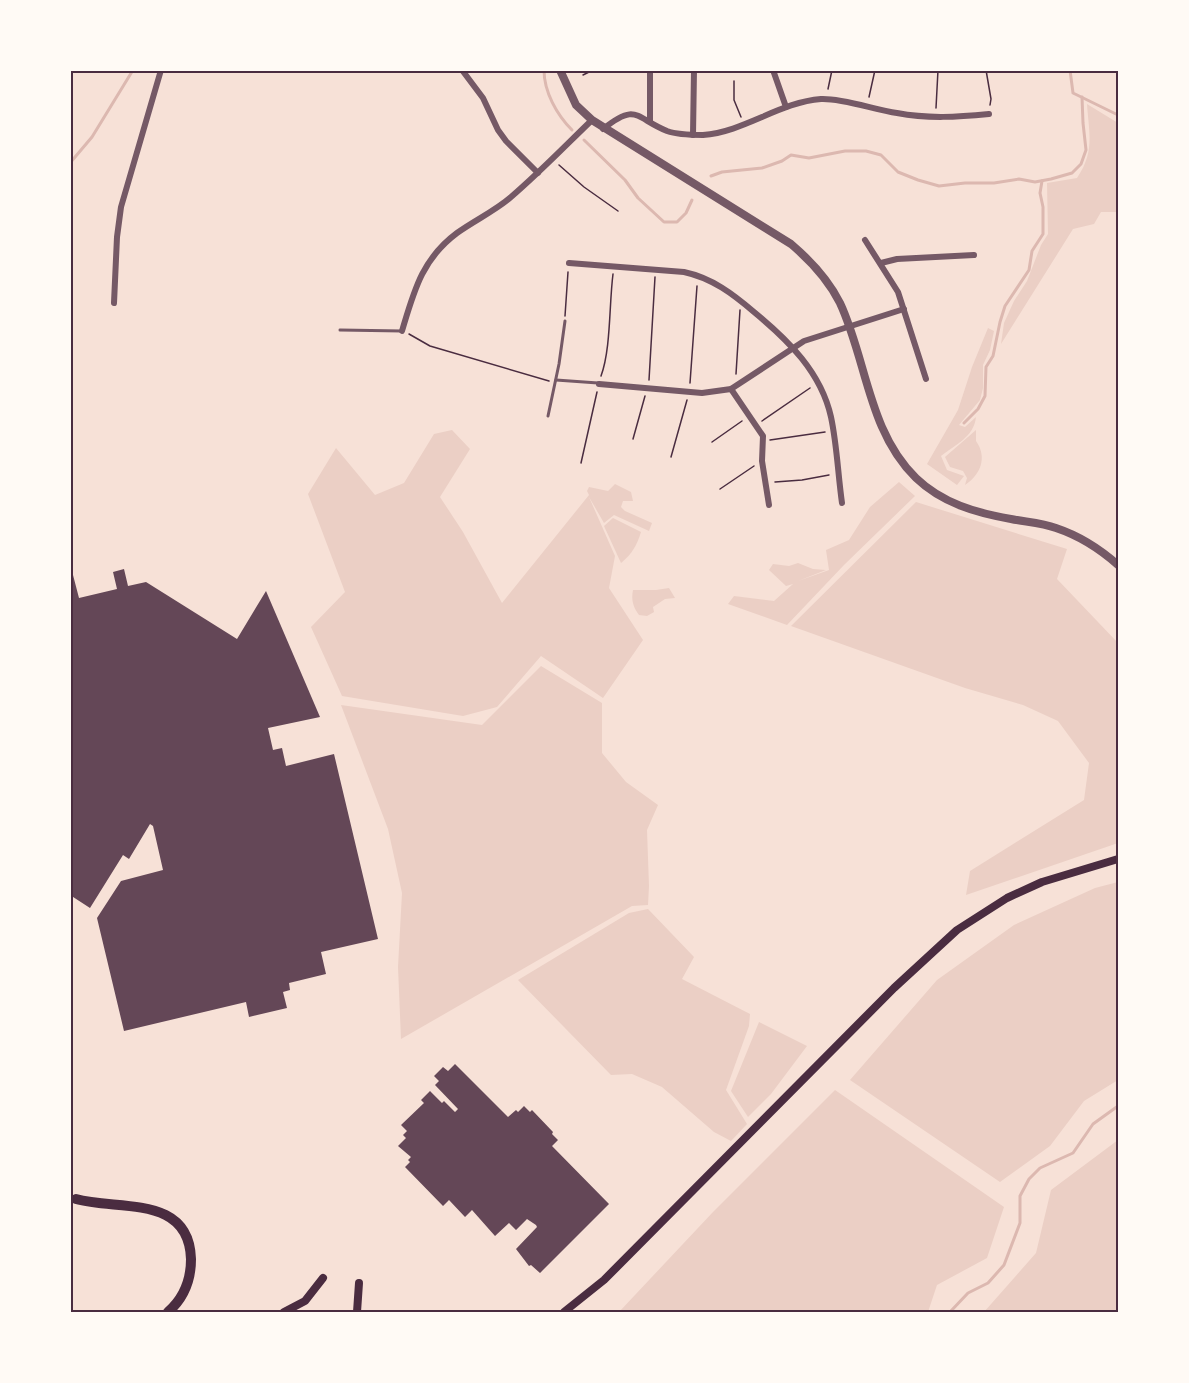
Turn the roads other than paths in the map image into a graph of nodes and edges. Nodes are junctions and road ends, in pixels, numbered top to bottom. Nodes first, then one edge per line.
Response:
1 (161, 70) edge
2 (462, 70) edge
3 (560, 70) edge
4 (650, 70) edge
5 (694, 70) edge
6 (772, 70) edge
7 (786, 107) junction
8 (988, 114) road end
9 (592, 120) junction
10 (650, 121) junction
11 (603, 129) junction
12 (693, 135) junction
13 (538, 172) junction
14 (864, 240) dead end
15 (974, 255) dead end
16 (569, 263) road end
17 (881, 263) junction
18 (114, 303) dead end
19 (904, 309) junction
20 (565, 321) road end
21 (848, 327) junction
22 (340, 330) dead end
23 (402, 331) joint
24 (793, 347) junction
25 (926, 378) dead end
26 (556, 381) junction
27 (599, 384) joint
28 (733, 388) junction
29 (548, 416) dead end
30 (842, 503) dead end
31 (769, 505) dead end
32 (1119, 565) edge
33 (1119, 859) edge
34 (76, 1199) dead end
35 (323, 1278) dead end
36 (359, 1283) dead end
37 (168, 1312) edge
38 (284, 1312) edge
39 (357, 1312) edge
40 (564, 1312) edge

1 - 18 street
2 - 13 street
3 - 9 street
4 - 10 street
5 - 12 street
6 - 7 street
7 - 8 street
7 - 12 street
9 - 11 street
9 - 13 street
10 - 11 street
10 - 12 street
11 - 21 street
13 - 23 street
14 - 17 street
15 - 17 street
16 - 24 street
17 - 19 street
19 - 21 street
19 - 25 street
20 - 26 lane
21 - 24 street
21 - 32 street
22 - 23 lane
24 - 28 street
24 - 30 street
26 - 27 lane
26 - 29 lane
27 - 28 street
28 - 31 street
33 - 40 main road
34 - 37 highway
35 - 38 main road
36 - 39 main road

